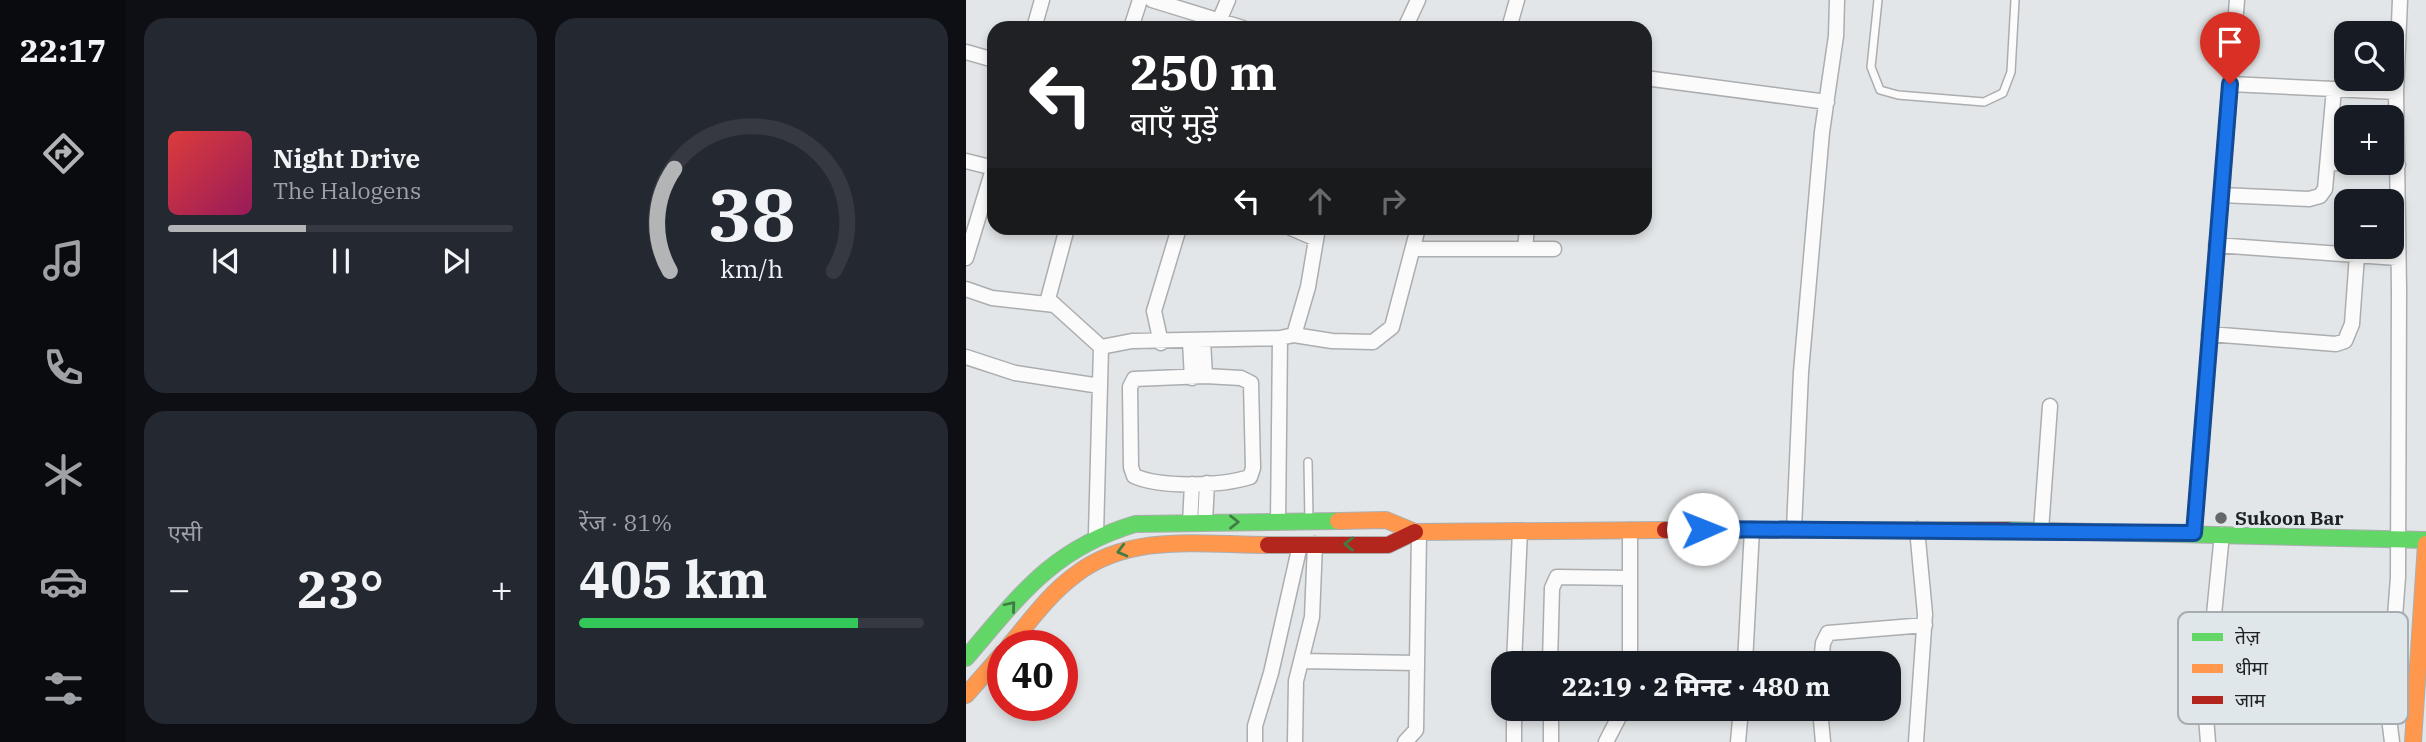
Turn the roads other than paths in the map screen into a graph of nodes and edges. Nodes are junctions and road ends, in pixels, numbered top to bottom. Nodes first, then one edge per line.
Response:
1 (1042, 0) edge
2 (1140, 0) edge
3 (1152, 0) edge
4 (1228, 0) edge
5 (1418, 0) edge
6 (1517, 0) edge
7 (1837, 0) edge
8 (1878, 0) edge
9 (2015, 0) edge
10 (2237, 0) edge
11 (2400, 0) edge
12 (1036, 21) edge
13 (1133, 21) edge
14 (1219, 21) joint
15 (1408, 21) edge
16 (1511, 21) edge
17 (966, 52) edge
18 (987, 58) edge
19 (1652, 79) edge
20 (2230, 84) junction
21 (2334, 89) joint
22 (2375, 91) edge
23 (2396, 92) junction
24 (1827, 102) junction
25 (2396, 105) edge
26 (966, 161) edge
27 (2328, 163) junction
28 (2334, 163) edge
29 (987, 166) edge
30 (987, 189) edge
31 (2221, 195) junction
32 (1065, 235) edge
33 (1177, 235) edge
34 (1316, 235) edge
35 (1416, 235) edge
36 (1526, 235) edge
37 (2216, 245) junction
38 (1525, 248) junction
39 (1554, 248) dead end
40 (1413, 249) junction
41 (967, 252) edge
42 (2334, 253) edge
43 (2357, 259) edge
44 (2397, 259) edge
45 (966, 289) edge
46 (1055, 305) junction
47 (2209, 334) junction
48 (1287, 336) junction
49 (1196, 341) junction
50 (1161, 342) junction
51 (1101, 347) junction
52 (966, 357) edge
53 (1199, 377) junction
54 (1100, 386) junction
55 (2050, 406) dead end
56 (1308, 462) dead end
57 (1200, 484) junction
58 (1309, 520) junction
59 (1197, 522) junction
60 (1278, 522) junction
61 (1752, 529) junction
62 (1794, 529) junction
63 (1917, 529) junction
64 (1630, 530) junction
65 (2041, 530) junction
66 (1520, 531) junction
67 (1417, 532) junction
68 (2194, 533) junction
69 (1096, 534) junction
70 (2222, 534) junction
71 (2397, 538) junction
72 (2426, 542) edge
73 (1308, 544) junction
74 (1630, 578) junction
75 (2214, 612) edge
76 (2395, 612) edge
77 (1925, 625) junction
78 (1023, 630) edge
79 (1515, 651) edge
80 (1550, 651) edge
81 (1630, 651) edge
82 (1746, 651) edge
83 (1822, 651) edge
84 (966, 658) edge
85 (1301, 662) junction
86 (1417, 663) junction
87 (987, 671) edge
88 (966, 695) edge
89 (1514, 721) edge
90 (1550, 721) edge
91 (1617, 721) edge
92 (1740, 721) edge
93 (1821, 721) edge
94 (2207, 724) edge
95 (2390, 724) edge
96 (1255, 742) edge
97 (1295, 742) edge
98 (1405, 742) edge
99 (1514, 742) edge
100 (1551, 742) edge
101 (1606, 742) edge
102 (1738, 742) edge
103 (1823, 742) edge
104 (1918, 742) edge
105 (2208, 742) edge
106 (2392, 742) edge
107 (2413, 742) edge

1 - 12 street
2 - 13 street
3 - 14 street
4 - 14 street
5 - 15 street
6 - 16 street
7 - 24 street
8 - 9 lane
10 - 20 street
11 - 23 street
17 - 18 street
19 - 24 street
20 - 21 street
20 - 31 street
21 - 27 street
22 - 23 street
23 - 25 street
24 - 62 street
26 - 29 street
27 - 28 street
27 - 31 street
30 - 41 street
31 - 37 street
32 - 46 street
33 - 50 street
34 - 48 street
35 - 40 street
36 - 38 street
37 - 42 street
37 - 47 street
38 - 39 street
38 - 40 street
40 - 48 street
43 - 47 street
44 - 71 street
45 - 46 street
46 - 51 street
47 - 68 street
48 - 49 street
48 - 60 street
49 - 50 street
49 - 53 street
50 - 51 street
51 - 54 street
52 - 54 street
53 - 57 street
53 - 57 street
54 - 69 street
55 - 65 street
56 - 58 lane
57 - 59 street
58 - 60 street
58 - 67 street
59 -> 60 street
59 - 69 street
61 - 62 street
61 - 64 street
61 - 82 street
62 - 63 street
63 - 65 street
63 - 77 street
64 - 66 street
64 - 74 street
65 - 68 street
66 - 67 street
66 - 79 street
67 -> 73 street
67 - 86 street
68 - 70 street
84 -> 69 street
70 - 71 street
70 - 75 street
71 - 72 street
71 - 76 street
72 - 107 street
73 -> 78 street
73 - 85 street
73 - 96 street
74 - 80 street
74 - 81 street
77 - 83 street
77 - 104 street
85 - 86 street
85 - 97 street
86 - 98 street
87 - 88 street
89 - 99 street
90 - 100 street
91 - 101 street
92 - 102 street
93 - 103 street
94 - 105 street
95 - 106 street

